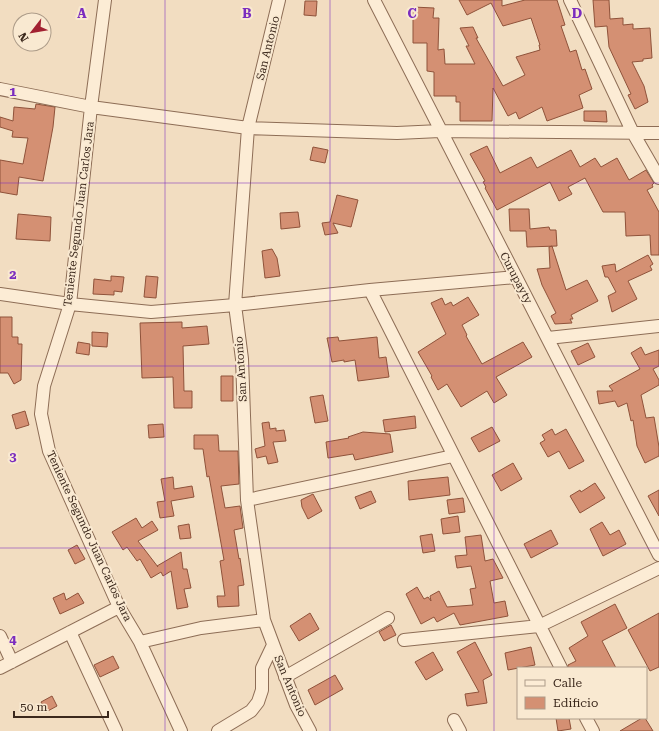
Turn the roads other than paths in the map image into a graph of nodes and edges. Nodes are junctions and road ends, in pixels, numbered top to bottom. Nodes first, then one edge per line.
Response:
1 (105, 0) edge
2 (279, 0) edge
3 (374, 0) edge
4 (570, 0) edge
5 (0, 89) edge
6 (91, 107) junction
7 (248, 128) junction
8 (440, 131) junction
9 (633, 133) junction
10 (659, 133) edge
11 (659, 178) edge
12 (515, 277) junction
13 (370, 290) junction
14 (0, 294) edge
15 (70, 304) junction
16 (235, 305) junction
17 (659, 326) edge
18 (548, 338) junction
19 (453, 456) junction
20 (247, 500) junction
21 (659, 555) edge
22 (659, 568) edge
23 (119, 607) junction
24 (388, 618) dead end
25 (264, 620) junction
26 (539, 626) junction
27 (70, 632) junction
28 (0, 636) edge
29 (404, 640) dead end
30 (140, 642) junction
31 (273, 645) junction
32 (12, 662) junction
33 (560, 667) edge
34 (0, 668) edge
35 (285, 677) junction
36 (587, 719) edge
37 (454, 720) dead end
38 (116, 731) edge
39 (181, 731) edge
40 (218, 731) edge
41 (310, 731) edge
42 (460, 731) edge
43 (593, 731) edge

1 - 6 street, Teniente Segundo Juan Carlos Jara
2 - 7 street, San Antonio
3 - 8 street, Curupayty
4 - 9 street
5 - 6 street
6 - 7 street
6 - 15 street, Teniente Segundo Juan Carlos Jara
7 - 8 street
7 - 16 street, San Antonio
8 - 9 street
8 - 12 street, Curupayty
9 - 10 street
9 - 11 street
12 - 13 street
12 - 18 street, Curupayty
13 - 16 street
13 - 19 street
14 - 15 street
15 - 16 street
15 - 23 street, Teniente Segundo Juan Carlos Jara
16 - 20 street, San Antonio
17 - 18 street
18 - 21 street, Curupayty
19 - 20 street
19 - 26 street
20 - 25 street, San Antonio
22 - 26 street
23 - 27 street
23 - 30 street, Teniente Segundo Juan Carlos Jara
24 - 35 street
25 - 30 street
25 - 31 street, San Antonio
26 - 29 street
26 - 33 street
27 - 32 street
27 - 38 street
28 - 32 street
30 - 39 street, Teniente Segundo Juan Carlos Jara
31 - 35 street, San Antonio
31 - 40 street
32 - 34 street
35 - 41 street, San Antonio
36 - 43 street
37 - 42 street

